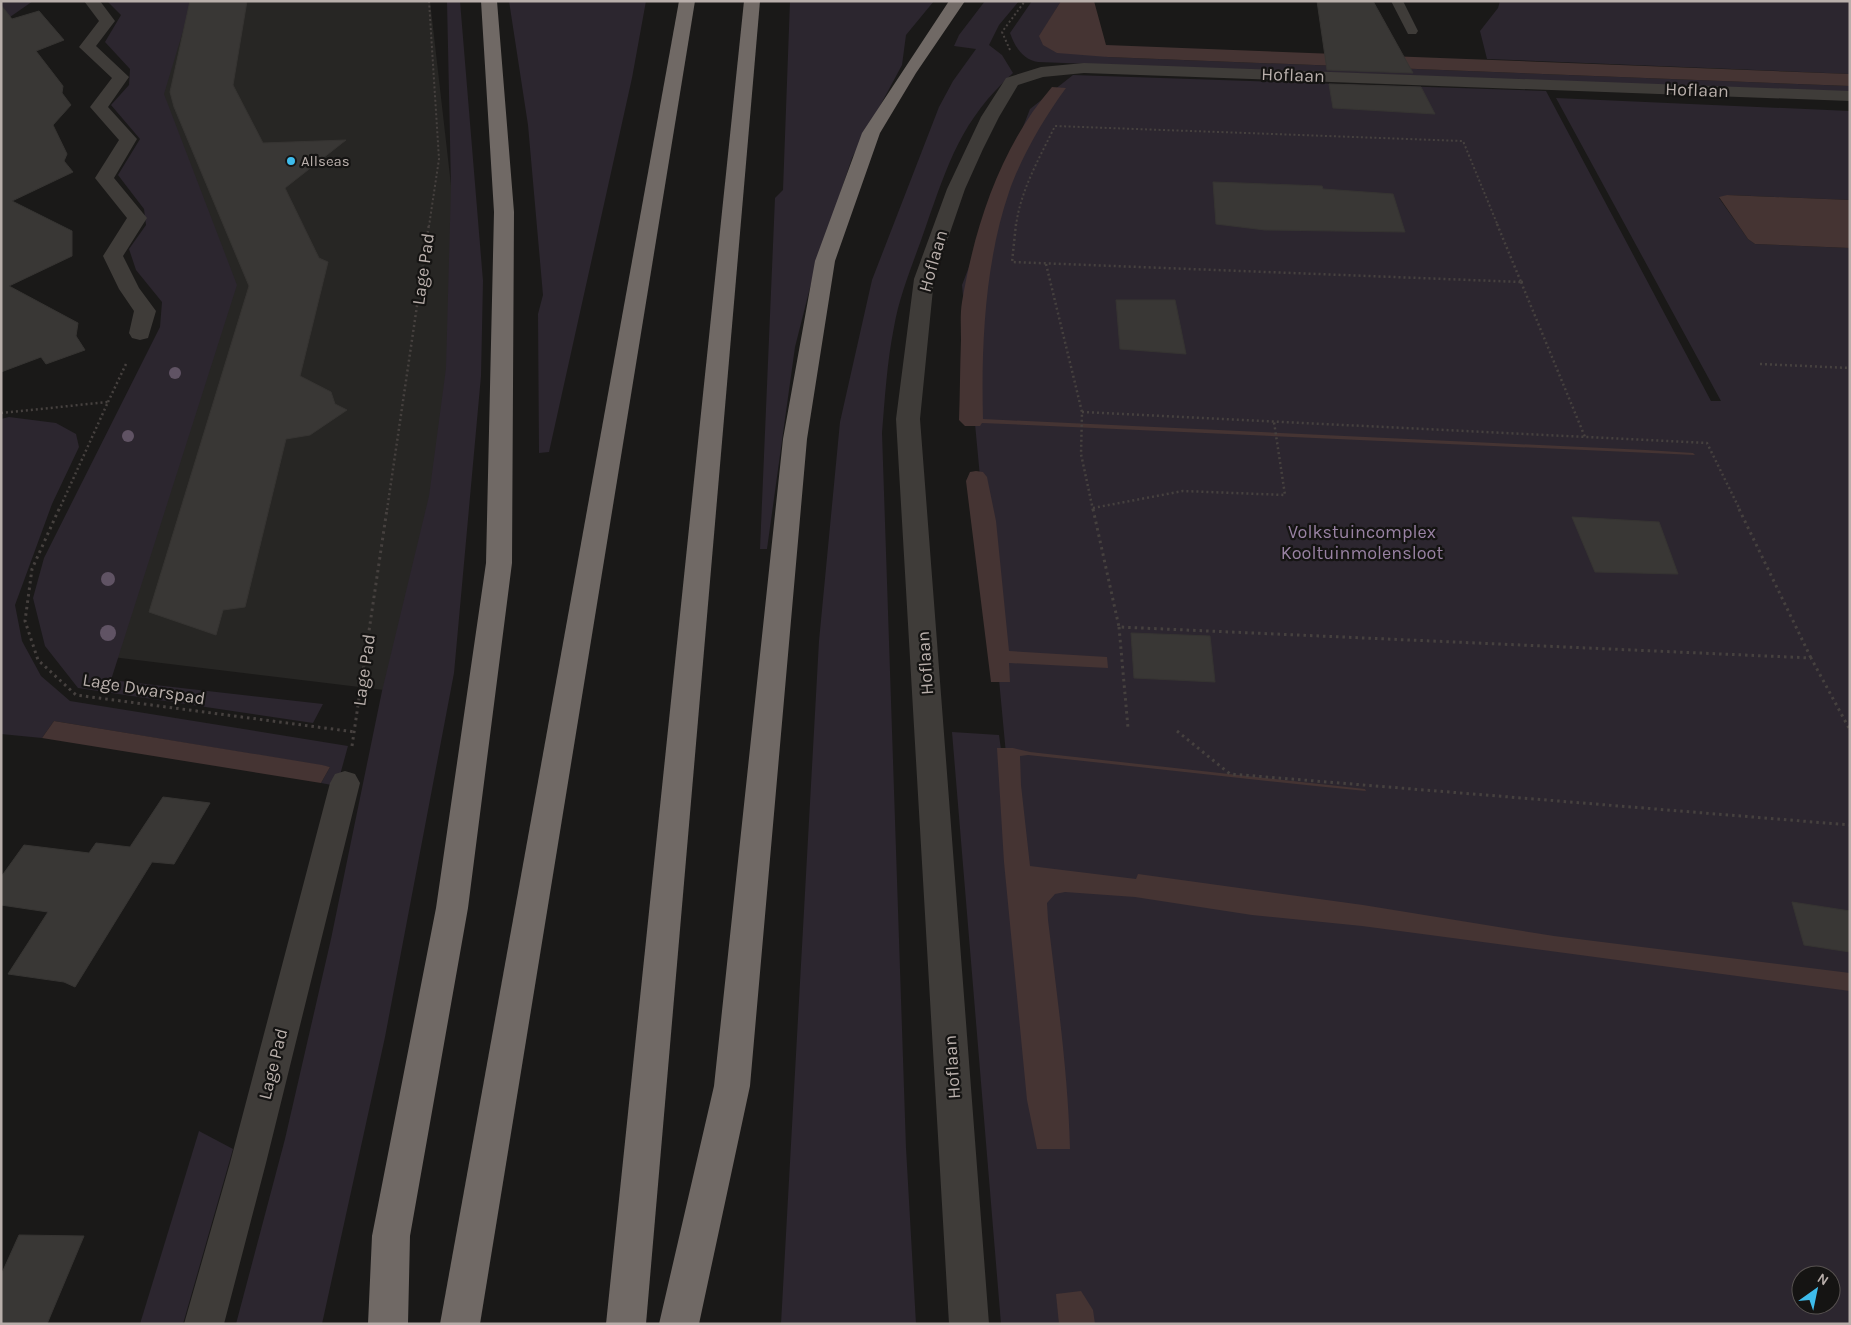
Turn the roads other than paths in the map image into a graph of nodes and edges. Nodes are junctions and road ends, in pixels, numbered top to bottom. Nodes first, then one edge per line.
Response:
1 (92, 1) edge
2 (489, 1) edge
3 (687, 1) edge
4 (752, 1) edge
5 (957, 1) edge
6 (1397, 1) edge
7 (1412, 31) dead end
8 (1850, 96) edge
9 (140, 333) road end
10 (345, 784) road end
11 (204, 1324) edge
12 (388, 1324) edge
13 (460, 1324) edge
14 (626, 1324) edge
15 (679, 1324) edge
16 (969, 1324) edge

1 - 9 street
2 - 12 highway
3 - 13 highway
4 - 14 highway
5 - 15 highway
6 - 7 lane
8 - 16 street, Hoflaan
10 - 11 street, Lage Pad

